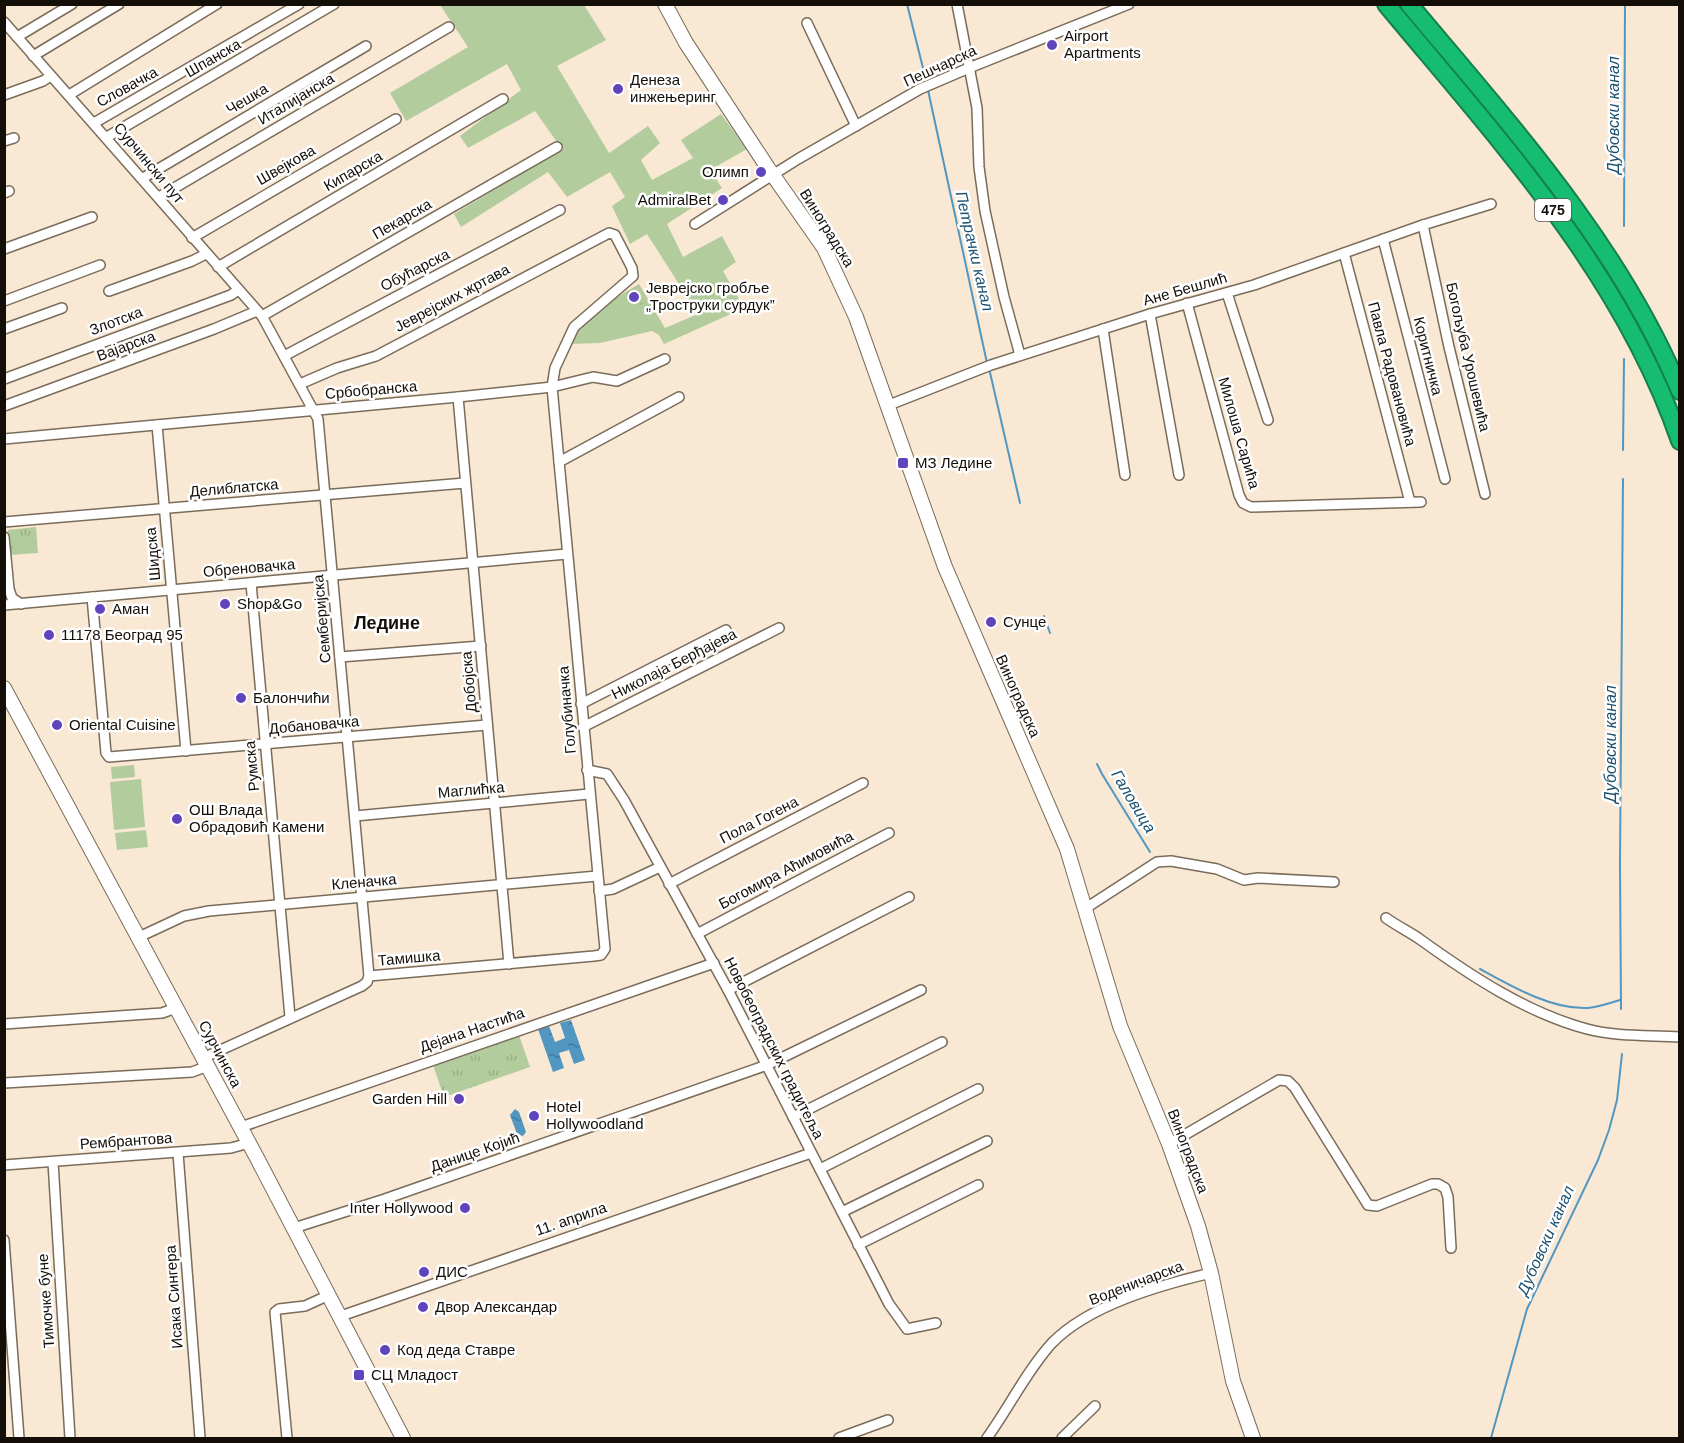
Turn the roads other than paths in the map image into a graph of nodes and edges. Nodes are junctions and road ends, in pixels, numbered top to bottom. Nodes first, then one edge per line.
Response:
1 (72, 4) edge
2 (119, 4) edge
3 (218, 4) edge
4 (299, 4) edge
5 (334, 4) edge
6 (665, 4) edge
7 (957, 4) edge
8 (1129, 4) edge
9 (1386, 4) edge
10 (1409, 4) edge
11 (4, 22) edge
12 (807, 23) dead end
13 (449, 27) dead end
14 (17, 37) junction
15 (366, 46) dead end
16 (33, 56) junction
17 (969, 68) junction
18 (51, 76) junction
19 (4, 95) edge
20 (69, 95) junction
21 (503, 99) dead end
22 (396, 119) dead end
23 (94, 123) junction
24 (856, 126) junction
25 (107, 137) junction
26 (557, 147) dead end
27 (773, 176) junction
28 (142, 178) junction
29 (159, 197) junction
30 (1491, 204) dead end
31 (560, 210) dead end
32 (92, 217) dead end
33 (695, 224) dead end
34 (1423, 225) junction
35 (192, 238) junction
36 (1383, 239) junction
37 (4, 249) edge
38 (1344, 253) junction
39 (206, 254) junction
40 (100, 265) dead end
41 (218, 267) junction
42 (238, 290) junction
43 (109, 291) dead end
44 (1227, 293) junction
45 (4, 301) edge
46 (1187, 303) junction
47 (62, 308) dead end
48 (259, 314) junction
49 (1150, 314) junction
50 (4, 329) edge
51 (1103, 329) junction
52 (1020, 355) junction
53 (284, 356) junction
54 (665, 359) dead end
55 (4, 379) edge
56 (300, 384) junction
57 (552, 387) junction
58 (1680, 391) edge
59 (458, 397) junction
60 (679, 397) dead end
61 (889, 405) junction
62 (4, 406) edge
63 (314, 411) junction
64 (1268, 420) dead end
65 (157, 425) junction
66 (4, 438) edge
67 (1680, 441) edge
68 (559, 462) junction
69 (1125, 475) dead end
70 (1179, 475) dead end
71 (1444, 479) dead end
72 (465, 483) junction
73 (1485, 494) dead end
74 (326, 495) junction
75 (1410, 502) junction
76 (1421, 502) dead end
77 (164, 509) junction
78 (4, 522) edge
79 (4, 537) edge
80 (5, 547) edge
81 (567, 554) junction
82 (473, 563) junction
83 (333, 576) junction
84 (7, 580) edge
85 (251, 583) junction
86 (172, 590) junction
87 (92, 597) junction
88 (4, 599) edge
89 (21, 604) junction
90 (4, 605) edge
91 (779, 628) dead end
92 (726, 630) dead end
93 (481, 646) junction
94 (340, 657) junction
95 (4, 688) edge
96 (581, 704) junction
97 (9, 708) edge
98 (487, 725) junction
99 (583, 727) junction
100 (348, 737) junction
101 (265, 744) junction
102 (186, 751) junction
103 (587, 770) junction
104 (863, 783) dead end
105 (589, 794) junction
106 (494, 803) junction
107 (355, 816) junction
108 (889, 833) dead end
109 (660, 867) junction
110 (597, 876) junction
111 (1334, 882) dead end
112 (669, 884) junction
113 (501, 885) junction
114 (599, 891) junction
115 (362, 897) junction
116 (909, 897) dead end
117 (280, 904) junction
118 (1086, 908) junction
119 (1386, 918) dead end
120 (698, 934) junction
121 (139, 937) junction
122 (601, 955) joint
123 (714, 963) junction
124 (509, 964) junction
125 (369, 976) junction
126 (728, 990) junction
127 (921, 990) dead end
128 (176, 1008) junction
129 (290, 1017) junction
130 (4, 1024) edge
131 (1680, 1037) edge
132 (942, 1042) dead end
133 (205, 1062) junction
134 (767, 1065) junction
135 (4, 1083) edge
136 (978, 1089) dead end
137 (793, 1117) junction
138 (241, 1127) junction
139 (987, 1141) dead end
140 (249, 1143) junction
141 (1169, 1144) junction
142 (178, 1153) junction
143 (812, 1153) junction
144 (53, 1162) junction
145 (4, 1165) edge
146 (820, 1169) junction
147 (978, 1185) dead end
148 (842, 1212) junction
149 (294, 1228) junction
150 (4, 1240) edge
151 (858, 1245) junction
152 (1451, 1248) dead end
153 (1211, 1273) junction
154 (329, 1295) junction
155 (341, 1316) junction
156 (936, 1323) dead end
157 (1095, 1406) dead end
158 (888, 1420) dead end
159 (19, 1438) edge
160 (70, 1438) edge
161 (200, 1438) edge
162 (287, 1438) edge
163 (403, 1438) edge
164 (839, 1438) edge
165 (987, 1438) edge
166 (1062, 1438) edge
167 (1253, 1438) edge

1 - 14 street
2 - 16 street
3 - 20 street
4 - 23 street, Словачка
5 - 25 street, Шпанска
6 - 27 street, Виноградска
7 - 17 street
8 - 17 street, Пешчарска
9 - 67 highway, 475
10 - 58 highway, 475
11 - 14 street, Сурчински пут
12 - 24 street
13 - 29 street, Италијанска
14 - 16 street, Сурчински пут
15 - 28 street, Чешка
16 - 18 street, Сурчински пут
17 - 24 street, Пешчарска
17 - 52 street
18 - 19 street
18 - 20 street, Сурчински пут
20 - 23 street, Сурчински пут
21 - 41 street, Кипарска
22 - 35 street, Швејкова
23 - 25 street, Сурчински пут
24 - 27 street, Пешчарска
25 - 28 street, Сурчински пут
26 - 48 street, Пекарска
27 - 33 street, Пешчарска
27 - 61 street, Виноградска
28 - 29 street, Сурчински пут
29 - 35 street, Сурчински пут
30 - 34 street, Ане Бешлић
31 - 53 street, Обућарска
32 - 37 street
34 - 36 street, Ане Бешлић
34 - 73 street, Богољуба Урошевића
35 - 39 street, Сурчински пут
36 - 38 street, Ане Бешлић
36 - 71 street, Коритничка
38 - 44 street, Ане Бешлић
38 - 75 street, Павла Радовановића
39 - 41 street, Сурчински пут
39 - 43 street
40 - 45 street
41 - 42 street, Сурчински пут
42 - 48 street, Сурчински пут
42 - 55 street, Злотска
44 - 46 street, Ане Бешлић
44 - 64 street
46 - 49 street, Ане Бешлић
46 - 75 street, Милоша Сарића
47 - 50 street
48 - 53 street, Семберијска
48 - 62 street, Вајарска
49 - 51 street, Ане Бешлић
49 - 70 street
51 - 52 street, Ане Бешлић
51 - 69 street
52 - 61 street, Ане Бешлић
53 - 56 street, Семберијска
54 - 57 street, Србобранска
56 - 57 street, Јеврејских жртава
56 - 63 street, Семберијска
57 - 59 street, Србобранска
57 - 68 street, Голубиначка
59 - 63 street, Србобранска
59 - 72 street, Добојска
60 - 68 street
61 - 118 street, Виноградска
63 - 65 street, Србобранска
63 - 74 street, Семберијска
65 - 66 street, Србобранска
65 - 77 street, Шидска
68 - 81 street, Голубиначка
72 - 74 street, Делиблатска
72 - 82 street, Добојска
74 - 77 street, Делиблатска
74 - 83 street, Семберијска
75 - 76 street, Милоша Сарића
77 - 78 street, Делиблатска
77 - 86 street, Шидска
79 - 80 street
80 - 84 street
81 - 82 street, Обреновачка
81 - 96 street, Голубиначка
82 - 83 street, Обреновачка
82 - 93 street, Добојска
83 - 85 street, Обреновачка
83 - 94 street, Семберијска
84 - 88 street
84 - 89 street
85 - 86 street, Обреновачка
85 - 101 street, Румска
86 - 87 street, Обреновачка
86 - 102 street, Шидска
87 - 89 street, Обреновачка
87 - 102 street, Добановачка
89 - 90 street, Обреновачка
91 - 99 street, Николаја Берђајева
92 - 96 street
93 - 94 street
93 - 98 street, Добојска
94 - 100 street, Семберијска
95 - 97 street, Сурчинска
96 - 99 street, Голубиначка
97 - 121 street, Сурчинска
98 - 100 street, Добановачка
98 - 106 street, Добојска
99 - 103 street, Голубиначка
100 - 101 street, Добановачка
100 - 107 street, Семберијска
101 - 102 street, Добановачка
101 - 117 street, Румска
103 - 105 street, Голубиначка
103 - 109 street, Новобеоградских градитеља
104 - 112 street, Пола Гогена
105 - 106 street, Маглићка
105 - 110 street, Голубиначка
106 - 107 street, Маглићка
106 - 113 street, Добојска
107 - 115 street, Семберијска
108 - 120 street, Богомира Аћимовића
109 - 112 street, Новобеоградских градитеља
109 - 114 street
110 - 113 street, Кленачка
110 - 114 street, Голубиначка
111 - 118 street
112 - 120 street, Новобеоградских градитеља
113 - 115 street, Кленачка
113 - 124 street, Добојска
114 - 122 street, Голубиначка
115 - 117 street, Кленачка
115 - 125 street, Семберијска
116 - 126 street
117 - 121 street, Кленачка
117 - 129 street, Румска
118 - 141 street, Виноградска
119 - 131 street
120 - 123 street, Новобеоградских градитеља
121 - 128 street, Сурчинска
122 - 124 street, Тамишка
123 - 126 street, Новобеоградских градитеља
123 - 138 street, Дејана Настића
124 - 125 street, Тамишка
125 - 129 street, Тамишка
126 - 134 street, Новобеоградских градитеља
127 - 134 street, Данице Којић
128 - 130 street
128 - 133 street, Сурчинска
129 - 133 street, Тамишка
132 - 137 street
133 - 135 street, Тамишка
133 - 138 street, Сурчинска
134 - 137 street, Новобеоградских градитеља
134 - 149 street, Данице Којић
136 - 146 street
137 - 143 street, Новобеоградских градитеља
138 - 140 street, Сурчинска
139 - 148 street
140 - 142 street, Рембрантова
140 - 149 street, Сурчинска
141 - 152 street
141 - 153 street, Виноградска
142 - 144 street, Рембрантова
142 - 161 street, Исака Сингера
143 - 146 street, Новобеоградских градитеља
143 - 155 street, 11. априла
144 - 145 street, Рембрантова
144 - 160 street, Тимочке буне
146 - 148 street, Новобеоградских градитеља
147 - 151 street
148 - 151 street, Новобеоградских градитеља
149 - 154 street, Сурчинска
150 - 159 street
151 - 156 street, Новобеоградских градитеља
153 - 165 street, Воденичарска
153 - 167 street, Виноградска
154 - 155 street, Сурчинска
154 - 162 street
155 - 163 street, Сурчинска
157 - 166 street
158 - 164 street

